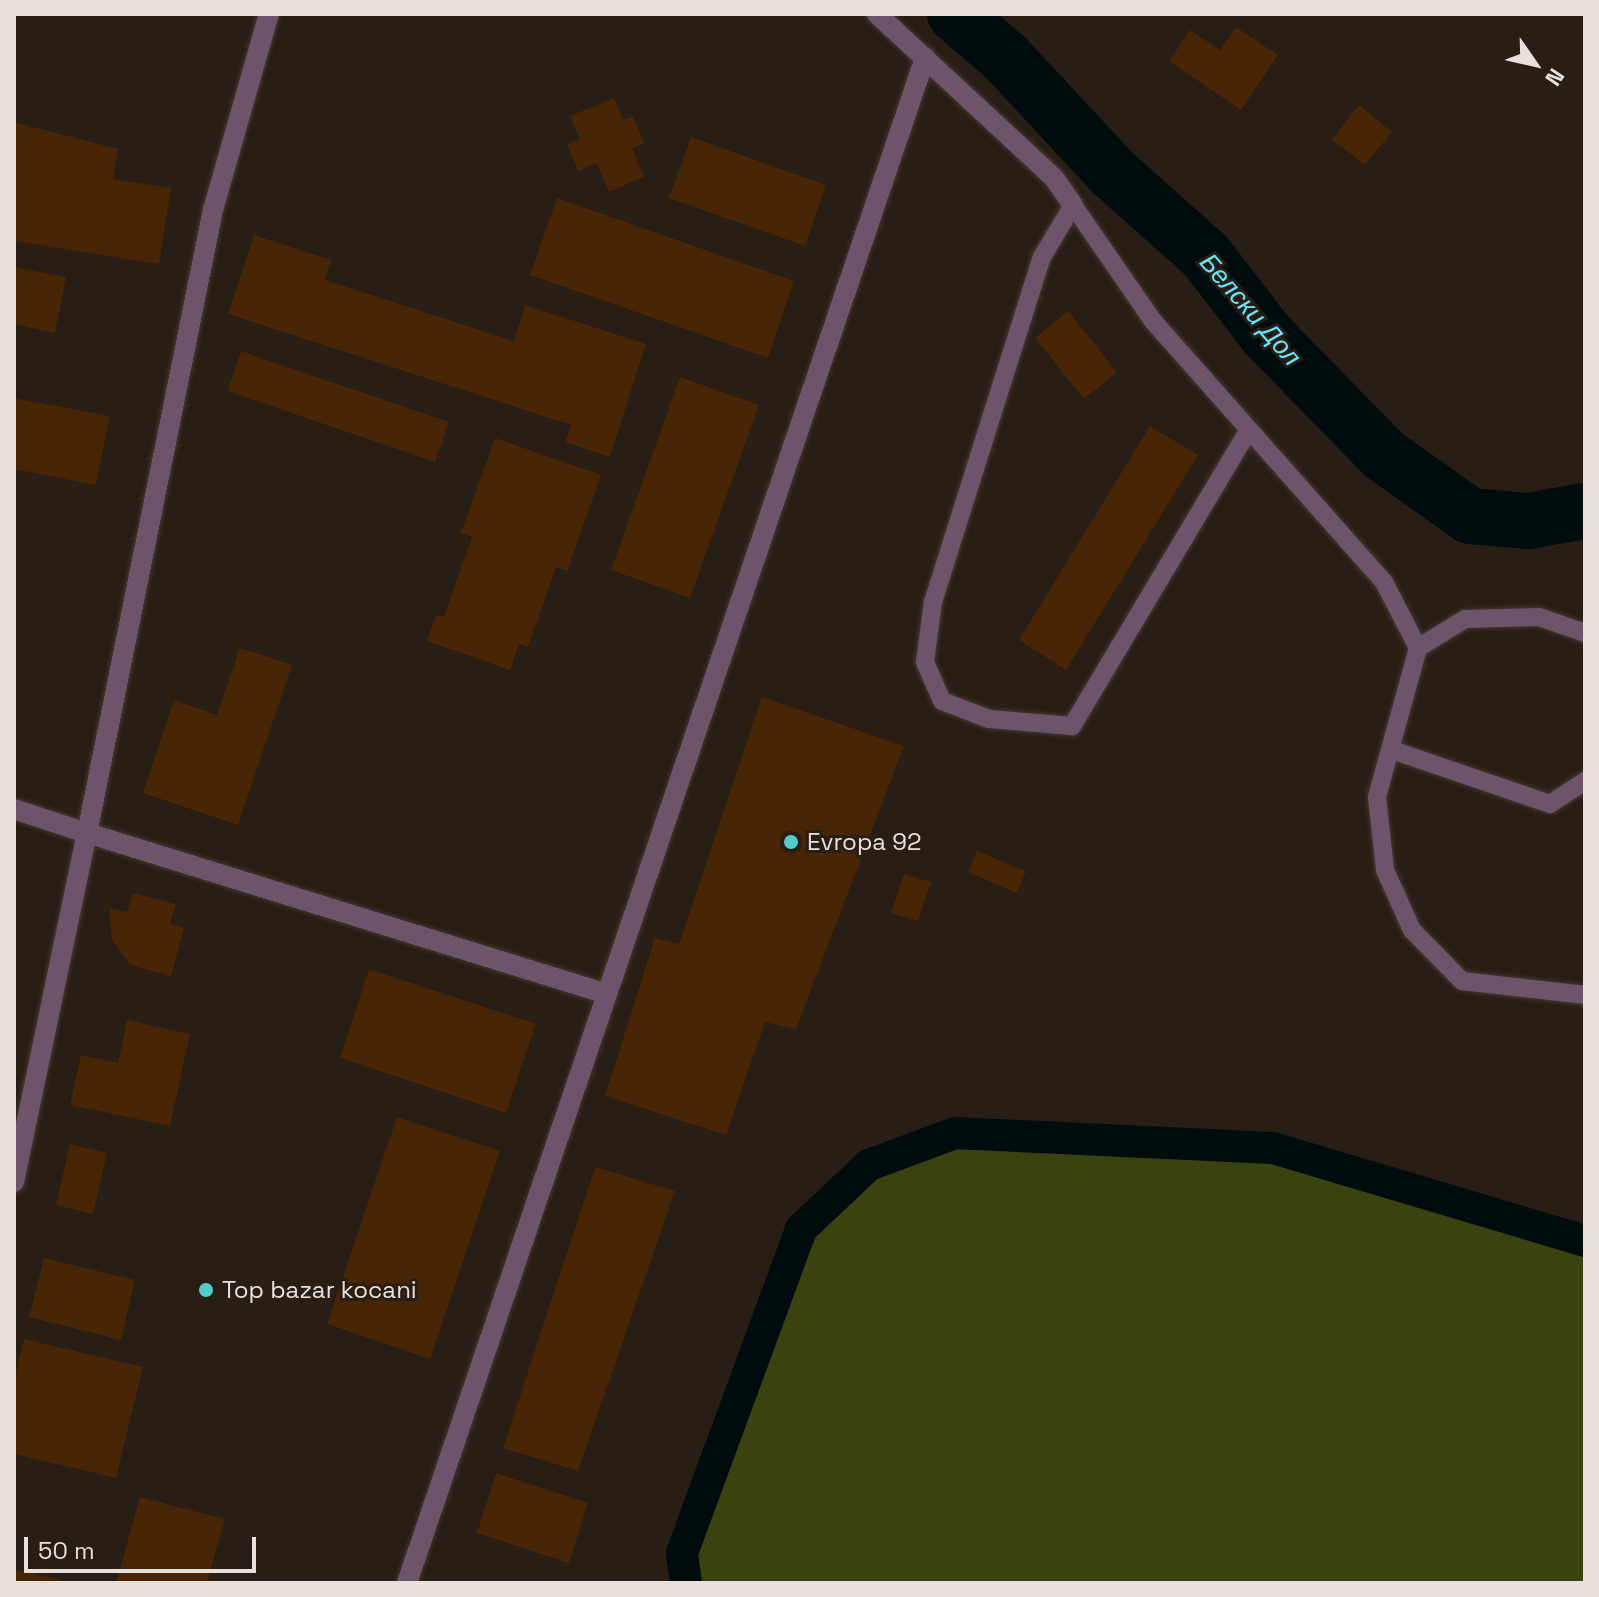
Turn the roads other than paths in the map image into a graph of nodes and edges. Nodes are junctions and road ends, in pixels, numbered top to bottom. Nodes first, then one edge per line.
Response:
1 (269, 14) edge
2 (877, 14) edge
3 (925, 58) junction
4 (1073, 205) junction
5 (1248, 431) junction
6 (1585, 633) edge
7 (1418, 648) junction
8 (1392, 750) junction
9 (1585, 781) edge
10 (14, 809) edge
11 (87, 833) junction
12 (604, 993) junction
13 (1585, 995) edge
14 (14, 1182) edge
15 (407, 1583) edge

1 - 11 street
2 - 3 street
3 - 4 street
3 - 12 street
4 - 5 lane
4 - 5 lane
5 - 7 lane
6 - 7 lane
7 - 8 lane
8 - 9 lane
8 - 13 lane
10 - 11 street
11 - 12 street
11 - 14 street
12 - 15 street

